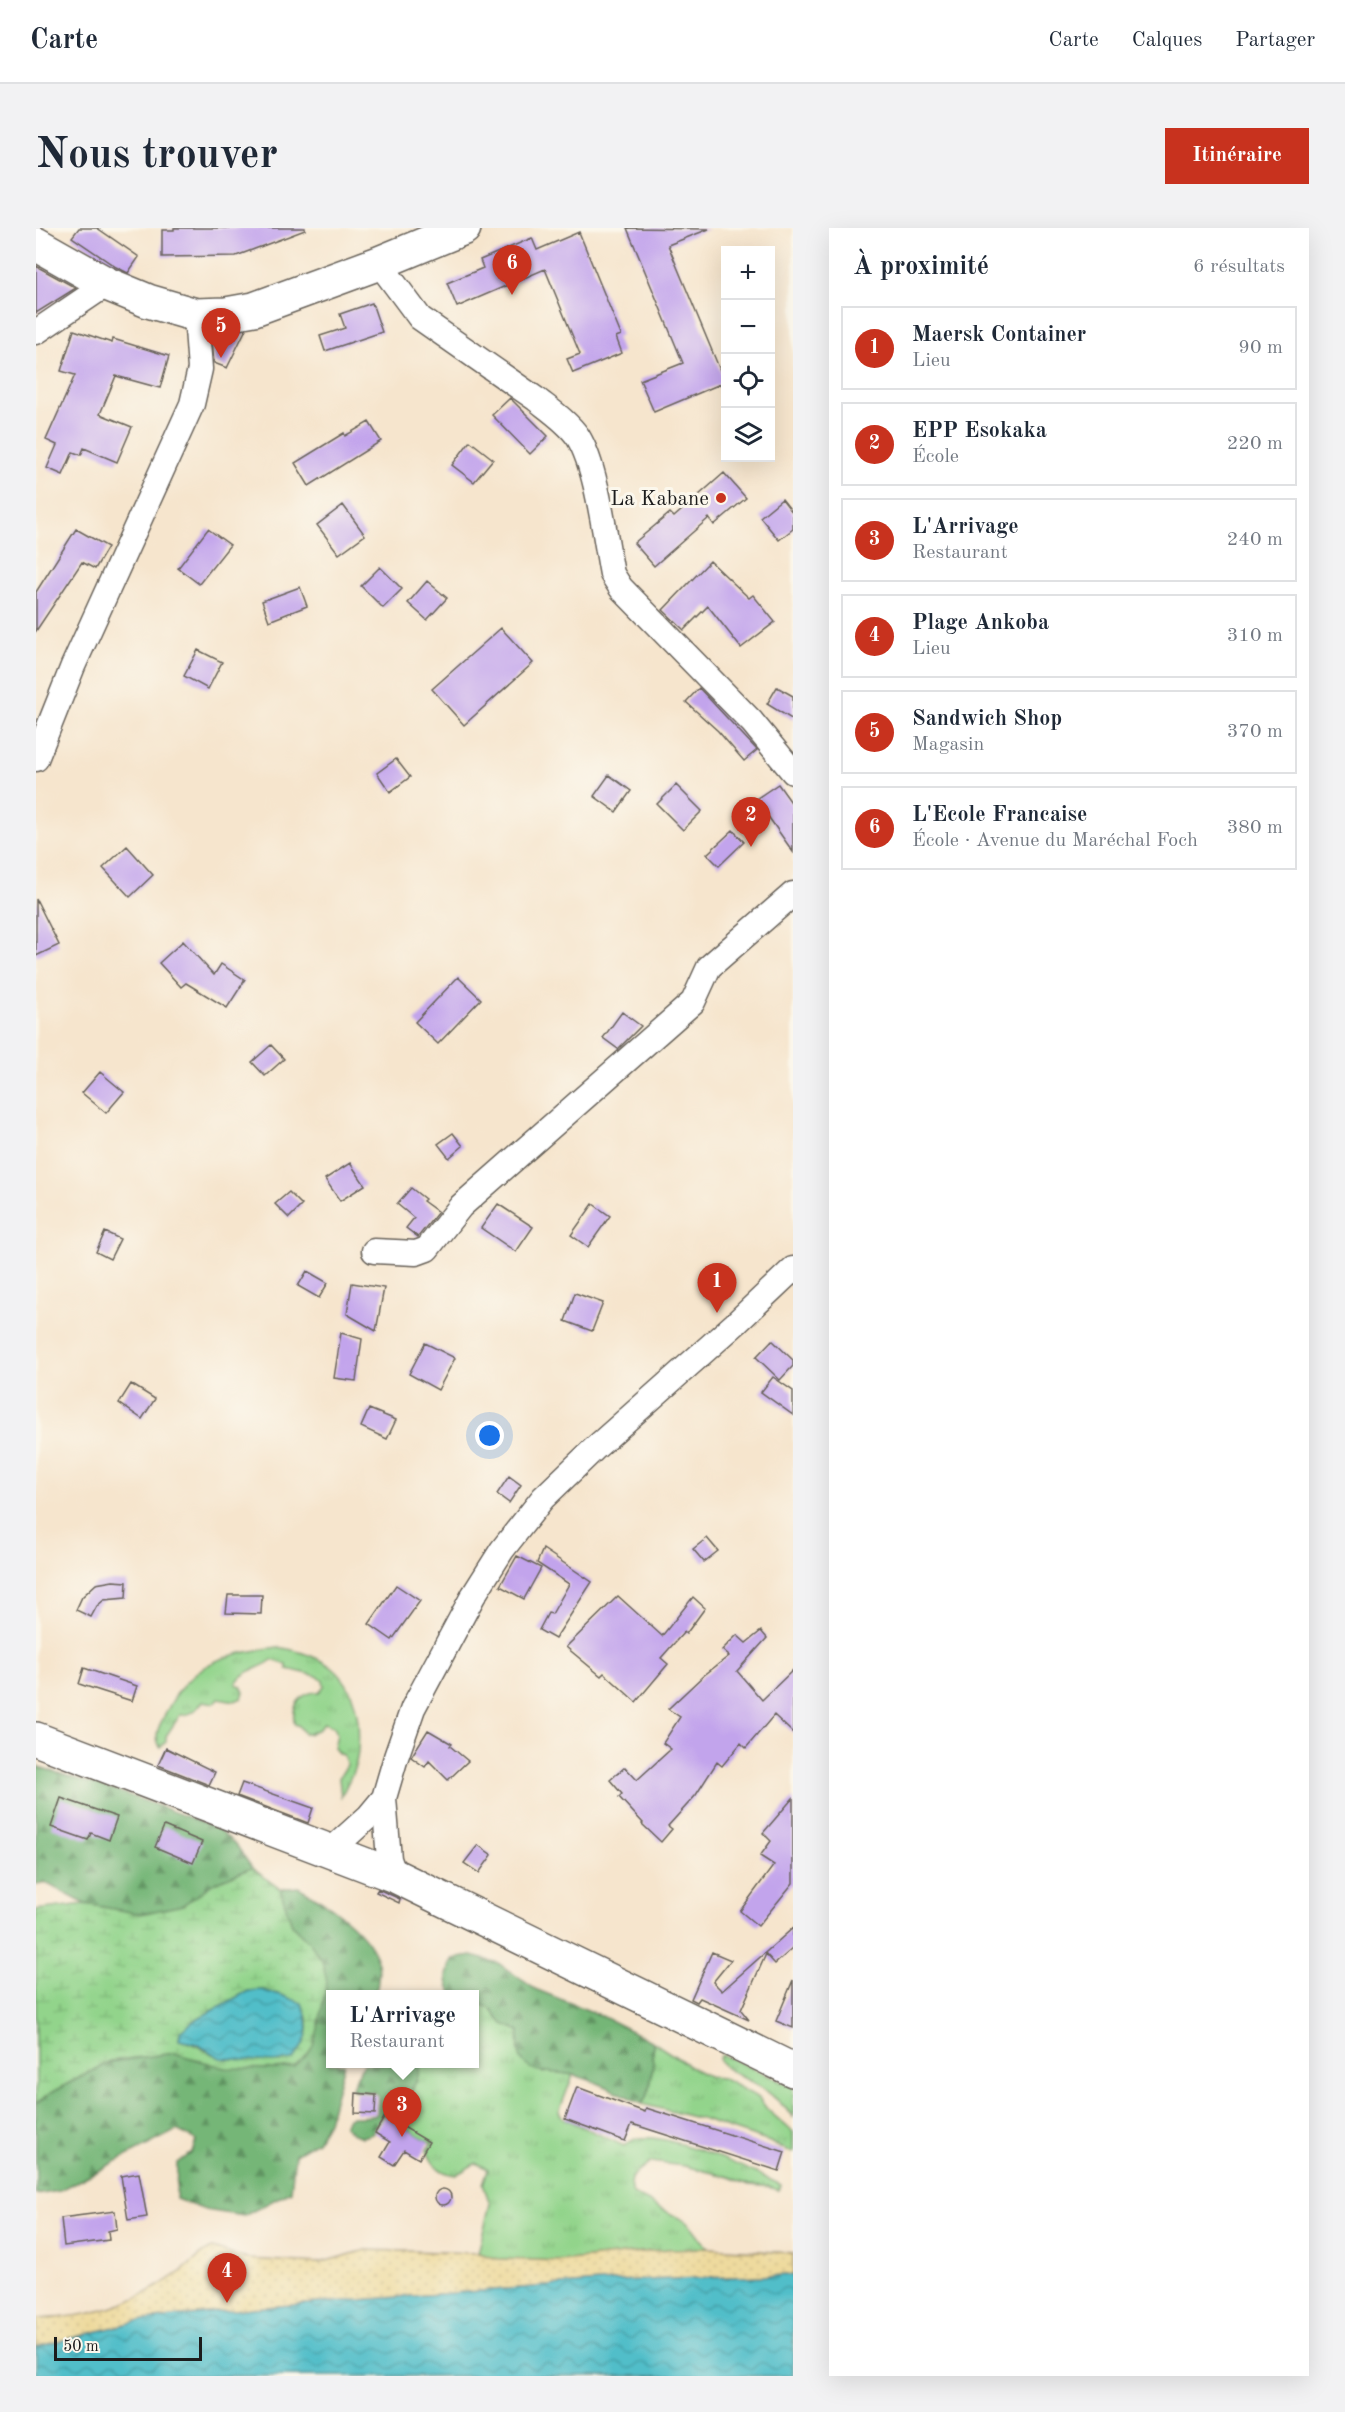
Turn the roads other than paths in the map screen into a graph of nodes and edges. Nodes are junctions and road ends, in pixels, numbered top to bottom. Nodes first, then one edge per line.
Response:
1 (465, 228) edge
2 (36, 244) edge
3 (379, 263) junction
4 (107, 284) junction
5 (196, 315) junction
6 (36, 332) edge
7 (36, 759) edge
8 (793, 772) edge
9 (793, 894) edge
10 (374, 1251) dead end
11 (793, 1269) edge
12 (36, 1739) edge
13 (384, 1798) junction
14 (329, 1852) junction
15 (395, 1876) junction
16 (793, 2070) edge

1 - 3 main road
2 - 4 main road
3 - 5 main road
3 - 8 street
4 - 5 main road
4 - 6 street
5 - 7 street
9 - 10 street
11 - 13 street
12 - 14 main road
13 - 14 street
13 - 15 street
14 - 15 main road
15 - 16 main road

